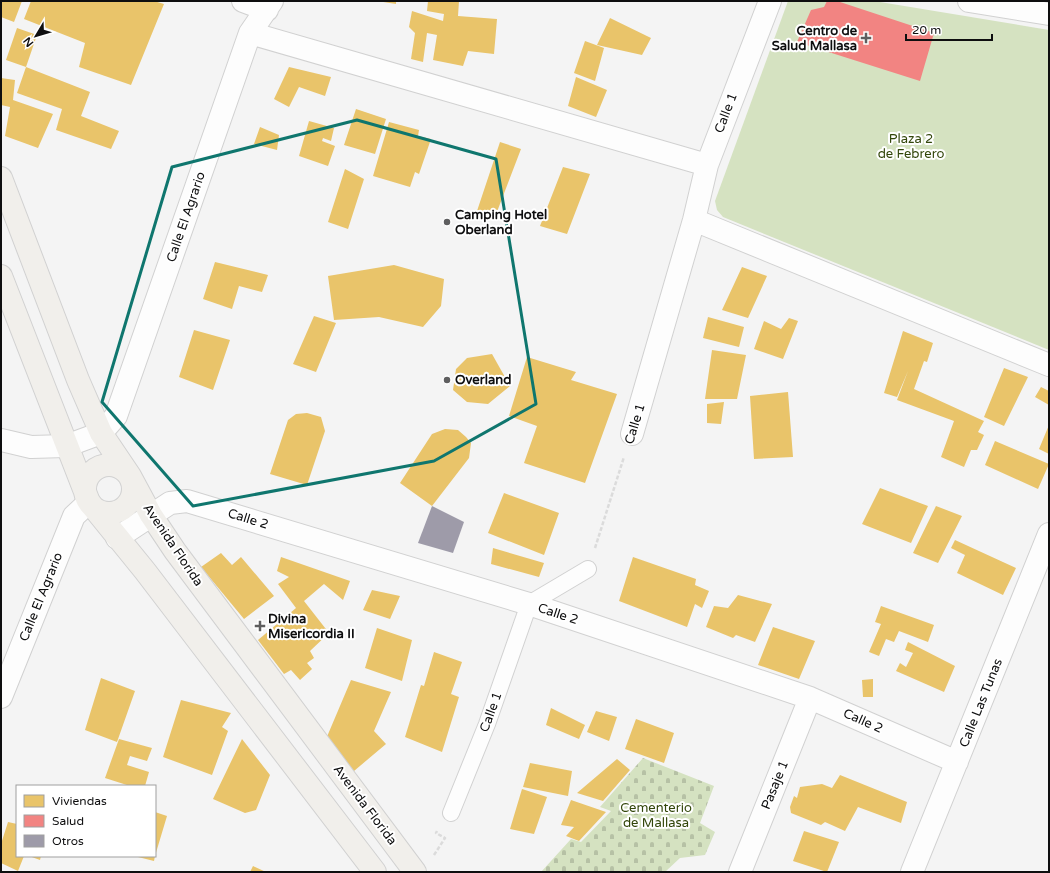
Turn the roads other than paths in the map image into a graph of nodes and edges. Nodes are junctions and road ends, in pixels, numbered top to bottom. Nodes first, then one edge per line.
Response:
1 (243, 1) edge
2 (770, 1) edge
3 (969, 1) edge
4 (270, 5) edge
5 (1049, 14) edge
6 (250, 33) junction
7 (707, 165) junction
8 (1, 178) edge
9 (694, 220) junction
10 (1, 276) edge
11 (1049, 365) edge
12 (101, 433) junction
13 (632, 434) road end
14 (1, 440) edge
15 (66, 446) junction
16 (130, 476) junction
17 (88, 502) junction
18 (151, 515) junction
19 (1049, 534) edge
20 (117, 538) junction
21 (588, 569) road end
22 (528, 604) junction
23 (1, 697) edge
24 (810, 698) junction
25 (957, 762) junction
26 (451, 813) dead end
27 (375, 872) edge
28 (415, 872) edge
29 (740, 872) edge
30 (912, 872) edge

1 - 4 street
2 - 7 street, Calle 1
3 - 5 street
4 - 6 street, Calle El Agrario
6 - 7 street
6 - 12 street, Calle El Agrario
7 - 9 street, Calle 1
8 - 12 main road, Avenida Florida
9 - 11 street
9 - 13 street, Calle 1
10 - 15 main road
12 - 15 street
12 - 16 main road, Avenida Florida
14 - 15 street
15 - 17 main road
16 - 17 main road
16 - 17 main road
16 - 18 main road, Avenida Florida
17 - 20 main road
17 - 23 street, Calle El Agrario
18 - 20 street, Calle 2
18 - 22 street, Calle 2
18 - 28 main road, Avenida Florida
19 - 25 street, Calle Las Tunas
20 - 27 main road
21 - 22 lane
22 - 24 street, Calle 2
22 - 26 lane, Calle 1
24 - 25 street, Calle 2
24 - 29 street, Pasaje 1
25 - 30 street, Calle Las Tunas

